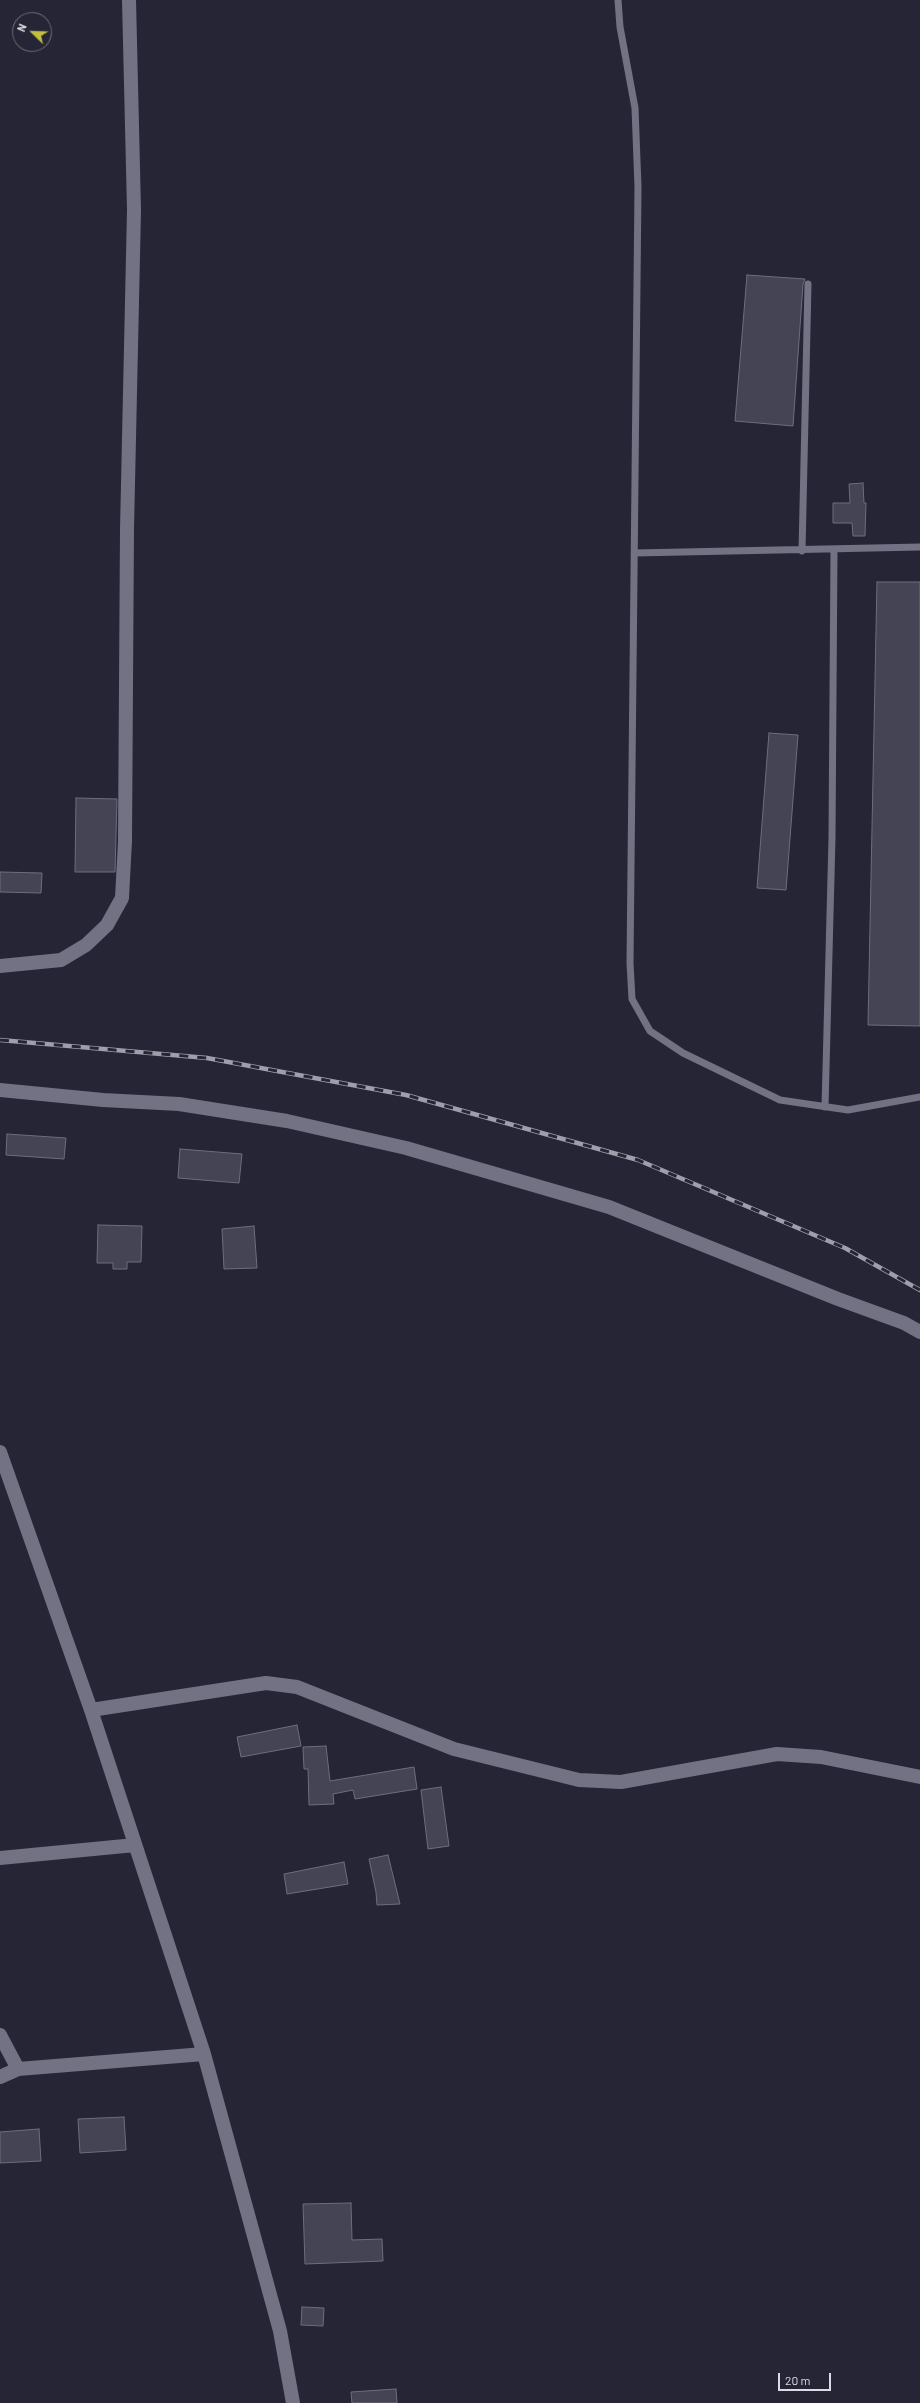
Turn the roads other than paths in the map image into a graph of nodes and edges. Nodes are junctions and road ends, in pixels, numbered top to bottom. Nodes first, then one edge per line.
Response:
1 (129, 0) edge
2 (618, 0) edge
3 (808, 284) dead end
4 (920, 547) edge
5 (834, 550) junction
6 (802, 551) junction
7 (634, 553) junction
8 (0, 966) edge
9 (0, 1090) edge
10 (920, 1097) edge
11 (825, 1107) junction
12 (920, 1332) edge
13 (0, 1452) edge
14 (91, 1710) junction
15 (920, 1777) edge
16 (135, 1845) junction
17 (0, 1858) edge
18 (0, 2035) edge
19 (204, 2054) junction
20 (18, 2069) junction
21 (0, 2077) edge
22 (293, 2403) edge

1 - 8 street
2 - 7 lane
3 - 6 lane
4 - 5 lane
5 - 6 lane
5 - 11 lane
6 - 7 lane
7 - 11 lane
9 - 12 street
10 - 11 lane
13 - 14 street
14 - 15 street
14 - 16 street
16 - 17 street
16 - 19 street
18 - 20 street
19 - 20 street
19 - 22 street
20 - 21 street

